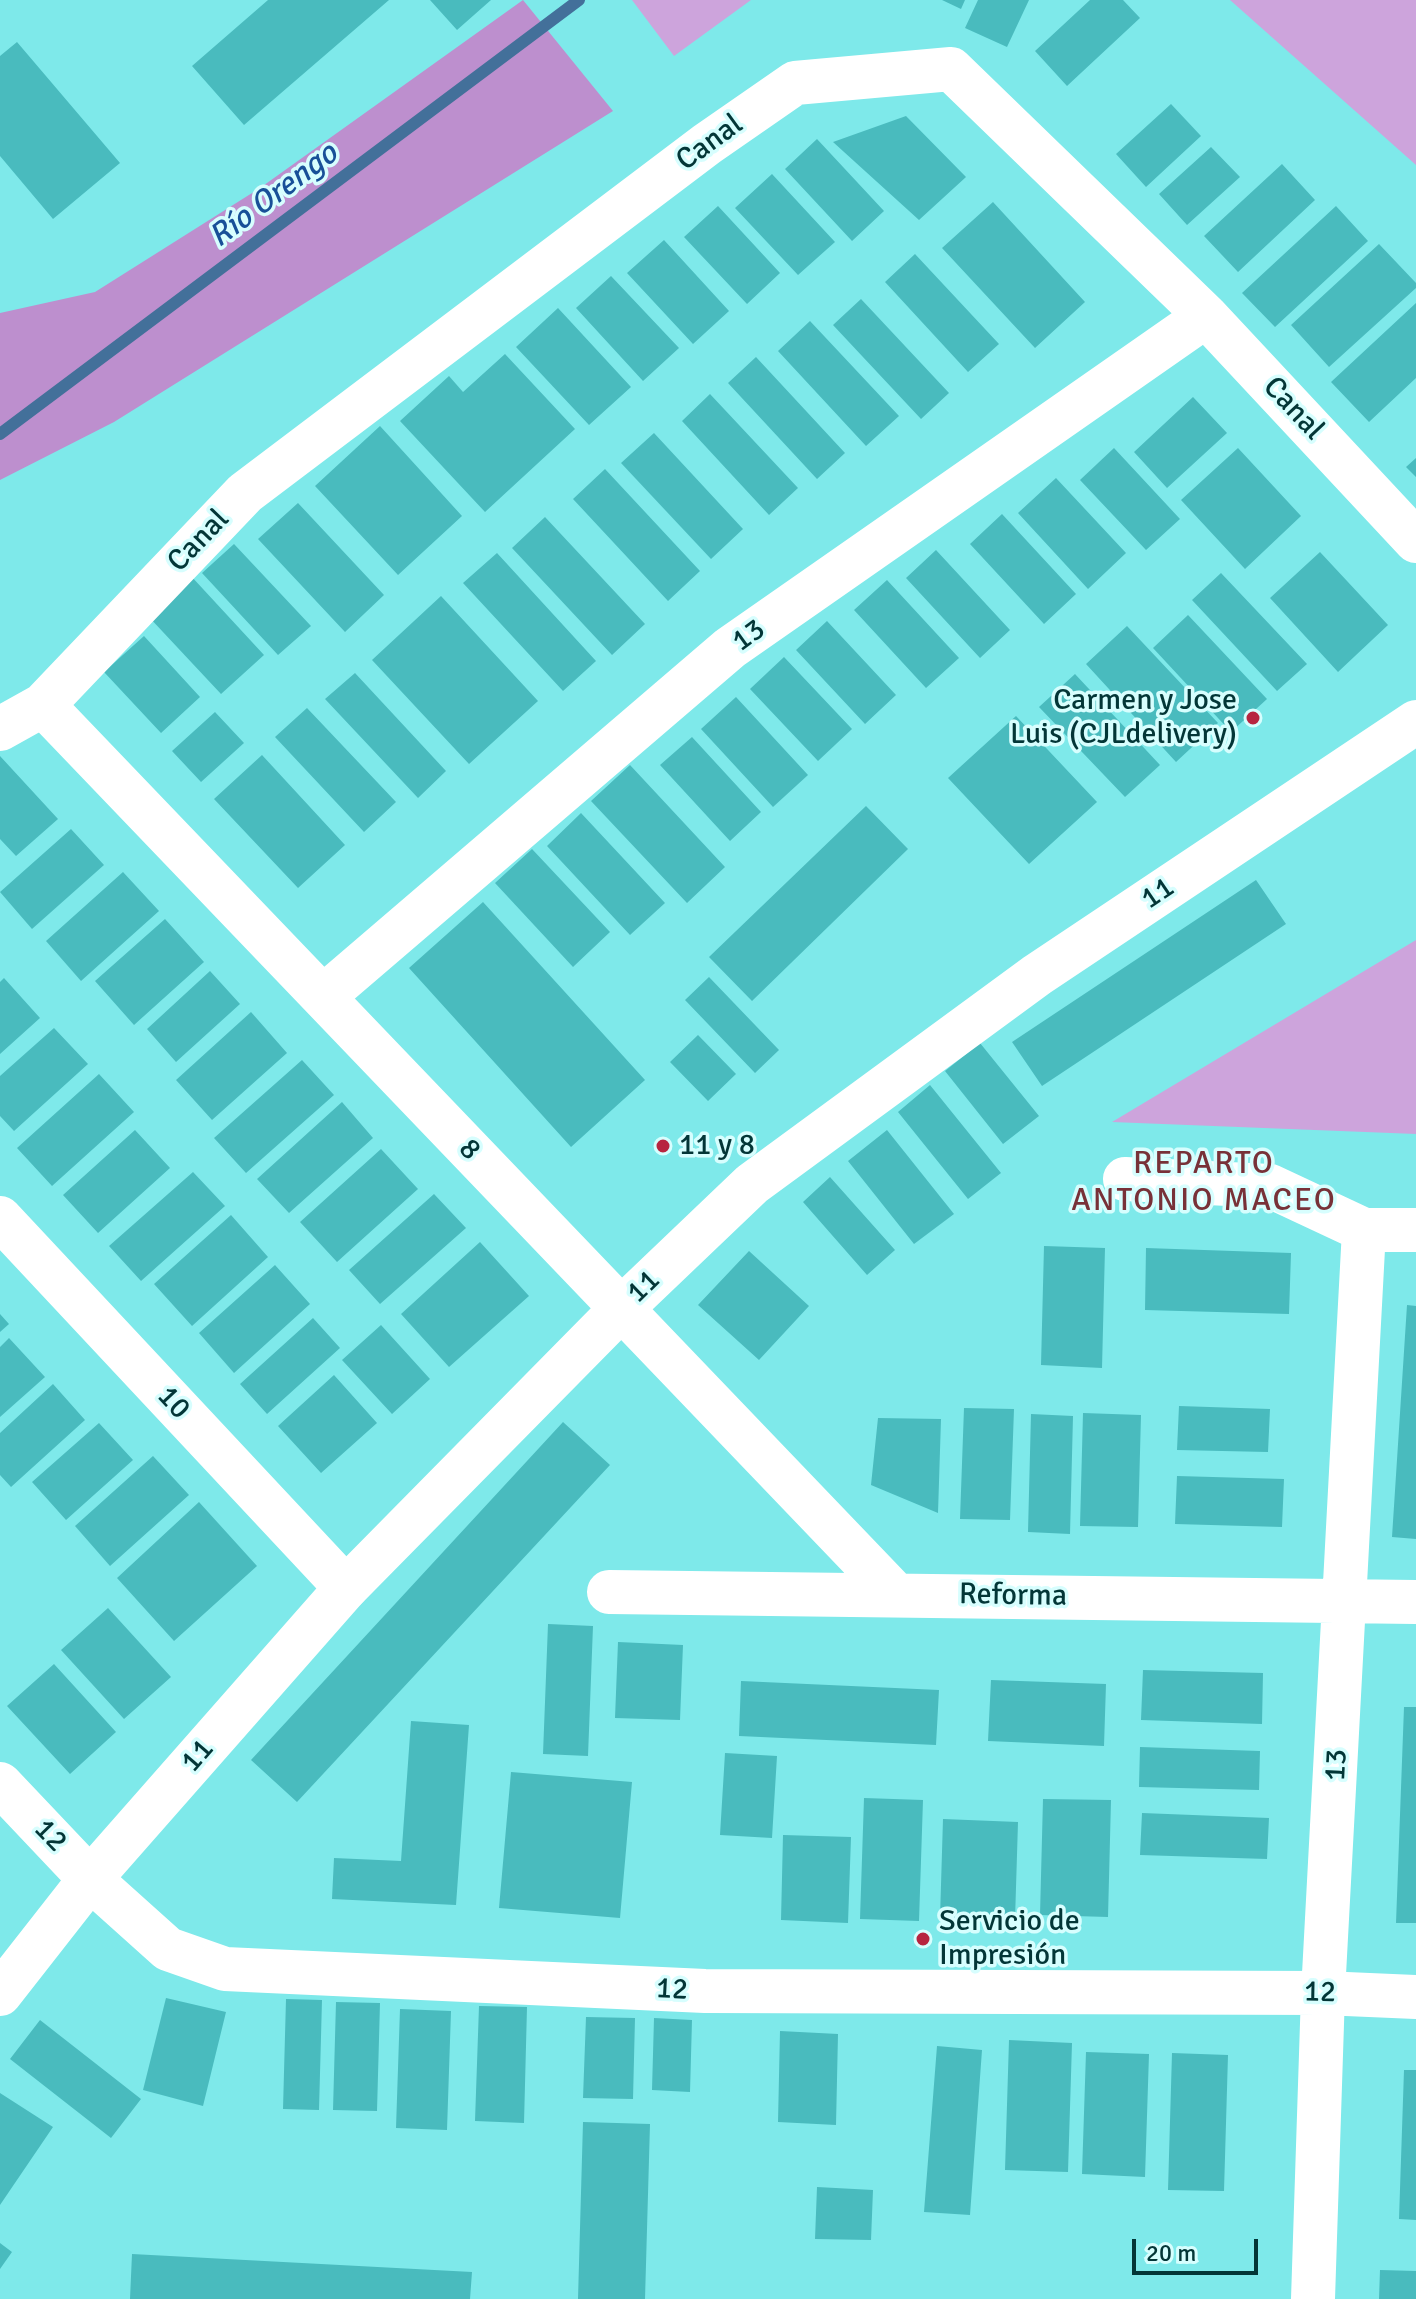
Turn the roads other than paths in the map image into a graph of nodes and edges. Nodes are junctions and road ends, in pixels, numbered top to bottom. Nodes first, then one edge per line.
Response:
1 (1206, 316) junction
2 (1416, 541) edge
3 (43, 705) junction
4 (1416, 722) edge
5 (0, 729) edge
6 (324, 996) junction
7 (1125, 1179) dead end
8 (0, 1218) edge
9 (1364, 1230) junction
10 (1416, 1230) edge
11 (620, 1310) junction
12 (346, 1588) junction
13 (609, 1592) dead end
14 (896, 1595) junction
15 (1347, 1600) junction
16 (1416, 1602) edge
17 (0, 1784) edge
18 (90, 1879) junction
19 (1323, 1993) junction
20 (0, 1994) edge
21 (1416, 1997) edge
22 (1313, 2299) edge

1 - 2 street, Canal
1 - 3 street, Canal
1 - 6 street, 13
3 - 5 street, Canal
3 - 6 street, 8
4 - 11 street, 11
6 - 11 street, 8
7 - 9 street
8 - 12 street, 10
9 - 10 street
9 - 15 street, 13
11 - 12 street, 11
11 - 14 street, 8
12 - 18 street, 11
13 - 14 street, Reforma
14 - 15 street, Reforma
15 - 16 street, Reforma
15 - 19 street, 13
17 - 18 street, 12
18 - 19 street, 12
18 - 20 street, 11
19 - 21 street, 12
19 - 22 street, 13

